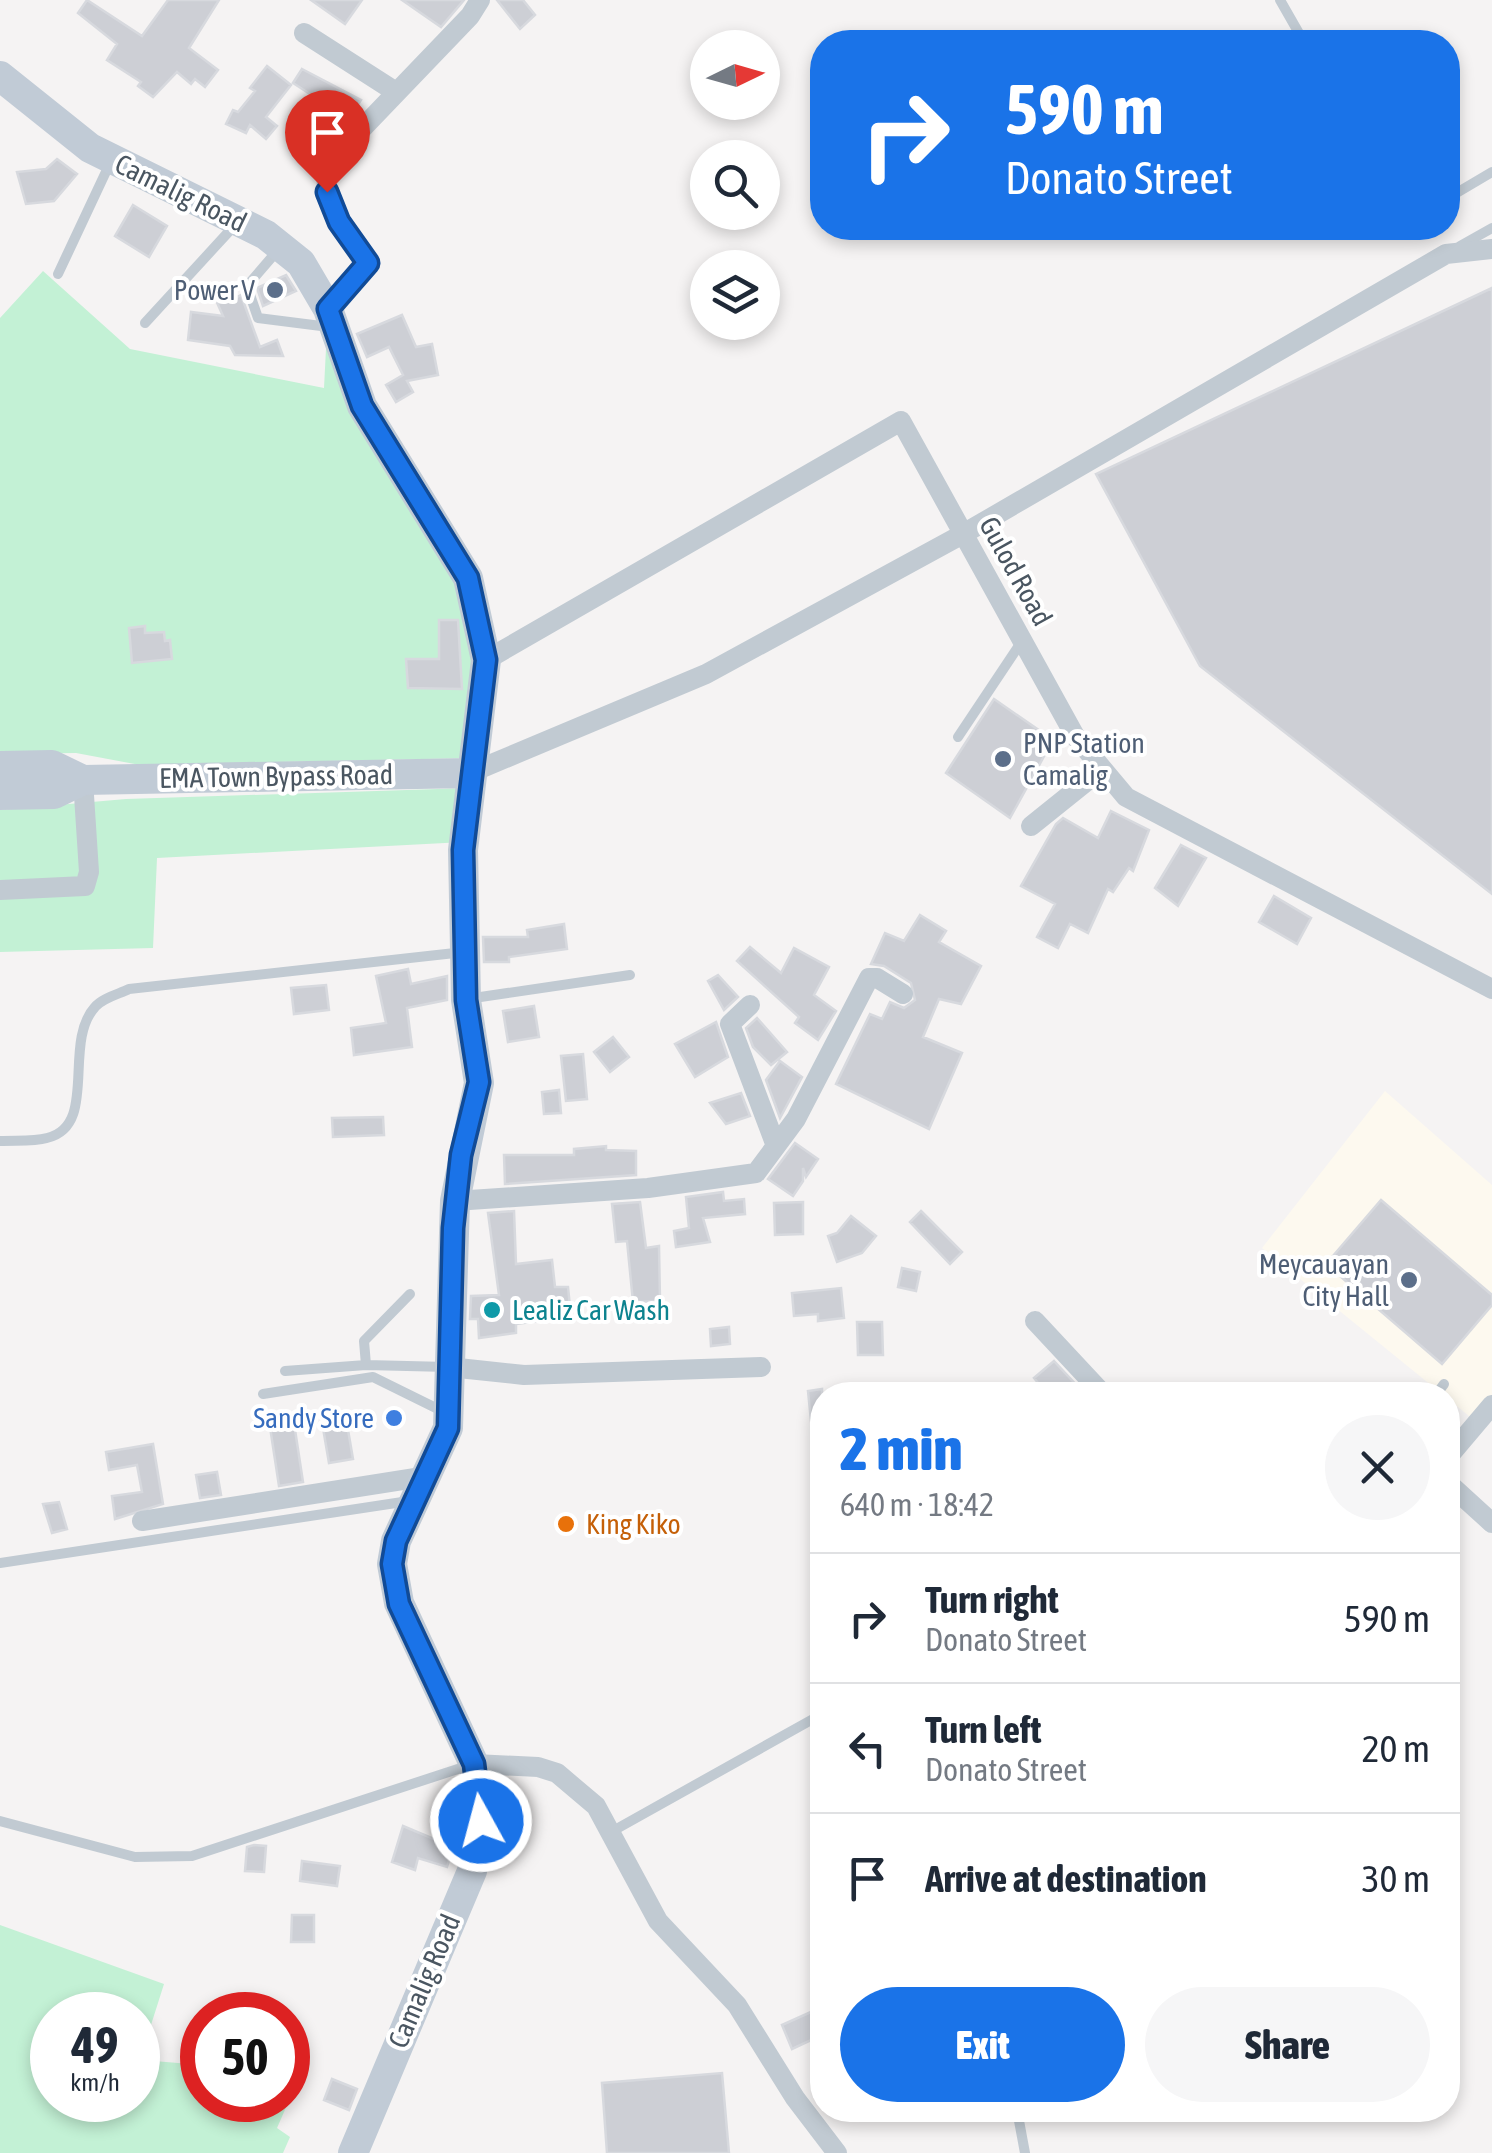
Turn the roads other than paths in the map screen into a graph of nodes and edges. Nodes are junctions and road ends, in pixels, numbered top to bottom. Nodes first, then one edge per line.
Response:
1 (480, 0) edge
2 (1280, 0) edge
3 (1297, 30) edge
4 (304, 34) dead end
5 (0, 76) edge
6 (396, 92) junction
7 (112, 160) junction
8 (1492, 172) edge
9 (1460, 191) edge
10 (238, 222) junction
11 (1492, 228) edge
12 (282, 246) junction
13 (1492, 249) edge
14 (1446, 254) junction
15 (58, 274) dead end
16 (332, 318) junction
17 (145, 324) dead end
18 (963, 534) junction
19 (1022, 640) junction
20 (486, 660) junction
21 (958, 737) dead end
22 (0, 766) edge
23 (1102, 769) junction
24 (470, 772) junction
25 (83, 780) junction
26 (0, 795) edge
27 (1031, 826) dead end
28 (0, 890) edge
29 (464, 952) junction
30 (630, 976) dead end
31 (1492, 990) edge
32 (904, 994) dead end
33 (466, 1000) junction
34 (750, 1004) dead end
35 (0, 1141) edge
36 (776, 1146) junction
37 (456, 1201) junction
38 (410, 1294) dead end
39 (1036, 1321) dead end
40 (366, 1364) junction
41 (449, 1367) junction
42 (761, 1367) dead end
43 (285, 1371) dead end
44 (1092, 1382) edge
45 (263, 1394) dead end
46 (1492, 1406) edge
47 (449, 1418) junction
48 (1460, 1433) edge
49 (422, 1488) junction
50 (1460, 1497) edge
51 (142, 1522) dead end
52 (1492, 1523) edge
53 (0, 1563) edge
54 (810, 1721) edge
55 (474, 1764) junction
56 (0, 1822) edge
57 (611, 1832) junction
58 (810, 2118) edge
59 (813, 2122) edge
60 (1019, 2122) edge
61 (353, 2153) edge
62 (838, 2153) edge
63 (1025, 2153) edge

1 - 6 street
2 - 3 lane
4 - 6 street
5 - 7 main road, Camalig Road
6 - 16 street
7 - 10 main road, Camalig Road
7 - 15 lane
8 - 9 lane
10 - 12 main road, Camalig Road
10 - 17 lane
11 - 14 lane
12 - 16 main road, Camalig Road
12 - 16 lane
13 - 14 street
14 - 18 street
16 - 20 main road, Camalig Road
18 - 19 street, Gulod Road
18 - 20 street, Gulod Road
18 - 24 street
19 - 21 lane
19 - 23 street, Gulod Road
20 - 24 main road, Camalig Road
22 - 25 main road, EMA Town Bypass Road
23 - 27 street
23 - 31 street, Gulod Road
24 - 25 main road, EMA Town Bypass Road
24 - 29 main road, Camalig Road
25 - 26 main road, EMA Town Bypass Road
25 - 28 street
29 - 33 main road, Camalig Road
29 - 35 lane
30 - 33 lane
32 - 36 street
33 - 37 main road, Camalig Road
34 - 36 street
36 - 37 street
37 - 41 main road, Camalig Road
38 - 40 lane
39 - 44 street
40 - 41 lane
40 - 43 lane
41 - 42 street
41 - 47 main road, Camalig Road
45 - 47 lane
46 - 48 street
47 - 49 main road, Camalig Road
49 - 51 street
49 - 53 lane
49 - 55 main road, Camalig Road
50 - 52 street
54 - 57 lane
55 - 56 lane
55 - 57 street
55 - 61 main road, Camalig Road
57 - 58 street
59 - 62 street
60 - 63 lane

